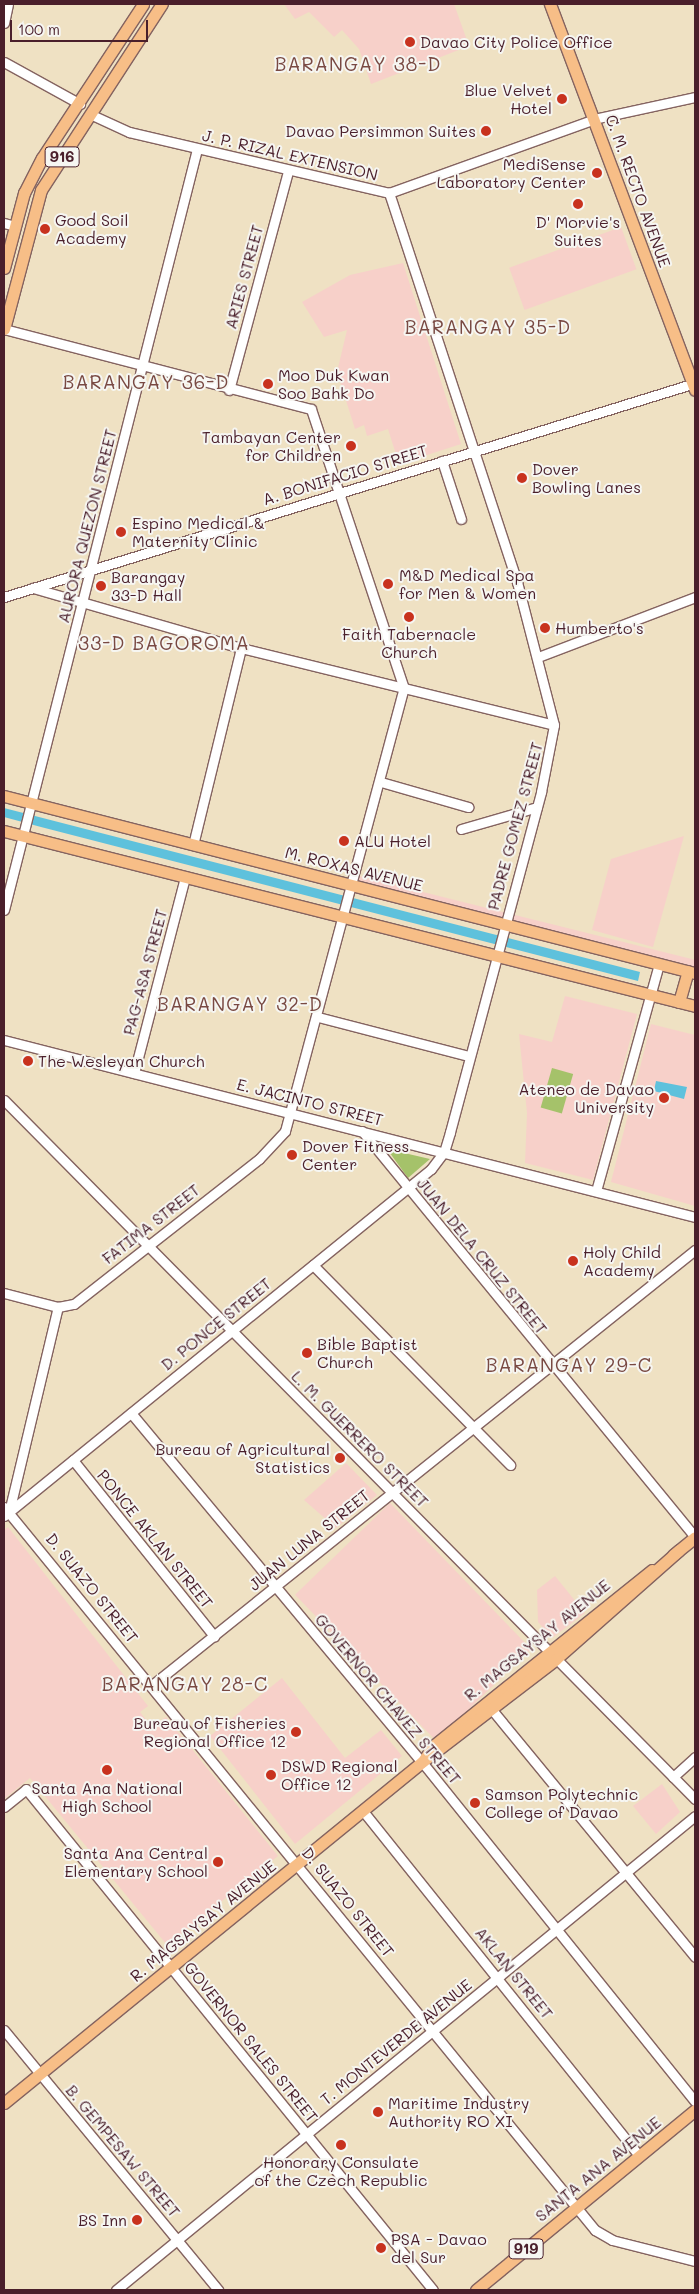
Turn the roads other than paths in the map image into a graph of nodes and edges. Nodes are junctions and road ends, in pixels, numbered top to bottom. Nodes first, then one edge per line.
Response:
1 (8, 4) edge
2 (143, 4) edge
3 (162, 4) edge
4 (550, 4) edge
5 (4, 23) edge
6 (4, 62) edge
7 (695, 97) edge
8 (80, 104) junction
9 (92, 115) junction
10 (594, 119) junction
11 (197, 149) junction
12 (288, 171) junction
13 (389, 193) junction
14 (9, 225) edge
15 (4, 268) edge
16 (4, 329) edge
17 (142, 366) junction
18 (694, 385) edge
19 (229, 390) junction
20 (473, 450) junction
21 (442, 461) junction
22 (342, 492) junction
23 (461, 519) dead end
24 (91, 570) junction
25 (33, 588) junction
26 (4, 597) edge
27 (695, 598) edge
28 (83, 602) junction
29 (241, 648) junction
30 (538, 657) junction
31 (404, 688) junction
32 (554, 725) junction
33 (381, 782) junction
34 (4, 796) edge
35 (30, 803) junction
36 (468, 807) dead end
37 (537, 807) junction
38 (461, 829) dead end
39 (4, 830) edge
40 (22, 835) junction
41 (193, 845) junction
42 (185, 878) junction
43 (352, 891) junction
44 (4, 910) edge
45 (344, 920) junction
46 (505, 924) junction
47 (498, 952) junction
48 (659, 964) junction
49 (692, 972) edge
50 (650, 994) junction
51 (679, 1002) junction
52 (695, 1006) edge
53 (318, 1016) junction
54 (4, 1040) edge
55 (469, 1056) junction
56 (134, 1073) junction
57 (4, 1100) edge
58 (293, 1114) junction
59 (362, 1131) junction
60 (444, 1152) junction
61 (408, 1188) junction
62 (596, 1191) junction
63 (695, 1217) edge
64 (148, 1246) junction
65 (695, 1250) edge
66 (313, 1265) junction
67 (4, 1293) edge
68 (58, 1307) junction
69 (233, 1330) junction
70 (552, 1365) junction
71 (131, 1413) junction
72 (476, 1426) junction
73 (73, 1460) junction
74 (510, 1465) dead end
75 (392, 1493) junction
76 (6, 1512) edge
77 (695, 1537) edge
78 (275, 1587) junction
79 (214, 1636) junction
80 (552, 1655) junction
81 (152, 1685) junction
82 (492, 1711) junction
83 (695, 1757) edge
84 (422, 1762) junction
85 (673, 1776) junction
86 (695, 1799) edge
87 (4, 1807) edge
88 (363, 1811) junction
89 (695, 1816) edge
90 (297, 1865) junction
91 (627, 1872) junction
92 (556, 1930) junction
93 (695, 1957) edge
94 (171, 1968) junction
95 (498, 1978) junction
96 (4, 2030) edge
97 (434, 2030) junction
98 (40, 2075) junction
99 (695, 2100) edge
100 (4, 2104) edge
101 (695, 2110) edge
102 (306, 2134) junction
103 (639, 2156) junction
104 (576, 2208) junction
105 (178, 2240) junction
106 (695, 2261) edge
107 (116, 2290) edge
108 (218, 2290) edge
109 (434, 2290) edge
110 (476, 2290) edge

1 - 5 street
2 - 8 main road, 916
3 - 9 main road, 916
4 - 10 main road, C. M. RECTO AVENUE
6 - 8 street
7 - 10 street, J. P. RIZAL EXTENSION
8 - 14 main road, 916
9 - 11 street, J. P. RIZAL EXTENSION
9 - 16 main road, 916
10 - 13 street, J. P. RIZAL EXTENSION
10 - 18 main road, C. M. RECTO AVENUE
11 - 12 street, J. P. RIZAL EXTENSION
11 - 17 street, AURORA QUEZON STREET
12 - 13 street, J. P. RIZAL EXTENSION
12 - 19 street, ARIES STREET
13 - 20 street, PADRE GOMEZ STREET
14 - 15 main road, 916
16 - 17 street
17 - 19 street
17 - 24 street, AURORA QUEZON STREET
18 - 20 street, A. BONIFACIO STREET
19 - 22 street
20 - 21 street, A. BONIFACIO STREET
20 - 30 street, PADRE GOMEZ STREET
21 - 22 street, A. BONIFACIO STREET
21 - 23 street
22 - 24 street, A. BONIFACIO STREET
22 - 31 street
24 - 25 street, A. BONIFACIO STREET
24 - 28 street, AURORA QUEZON STREET
25 - 26 street, A. BONIFACIO STREET
25 - 28 street
27 - 30 street
28 - 29 street
28 - 35 street, AURORA QUEZON STREET
29 - 31 street
29 - 41 street
30 - 32 street, PADRE GOMEZ STREET
31 - 32 street
31 - 33 street, FATIMA STREET
32 - 37 street, PADRE GOMEZ STREET
33 - 36 street
33 - 43 street, FATIMA STREET
34 - 35 main road, M. ROXAS AVENUE
35 - 40 street, AURORA QUEZON STREET
35 - 41 main road, M. ROXAS AVENUE
37 - 38 street
37 - 46 street, PADRE GOMEZ STREET
39 - 40 main road
40 - 42 main road
40 - 44 street, AURORA QUEZON STREET
41 - 43 main road, M. ROXAS AVENUE
42 - 45 main road
42 - 56 street, PAG-ASA STREET
43 - 45 street, FATIMA STREET
43 - 46 main road, M. ROXAS AVENUE
45 - 47 main road
45 - 53 street, FATIMA STREET
46 - 47 street, PADRE GOMEZ STREET
46 - 48 main road, M. ROXAS AVENUE
47 - 50 main road
47 - 55 street, PADRE GOMEZ STREET
48 - 49 main road, M. ROXAS AVENUE
48 - 50 street
49 - 51 main road
50 - 51 main road
50 - 62 street
51 - 52 main road
53 - 55 street
53 - 58 street, FATIMA STREET
54 - 56 street, E. JACINTO STREET
55 - 60 street, PADRE GOMEZ STREET
56 - 58 street, E. JACINTO STREET
57 - 64 street, L. M. GUERRERO STREET
58 - 59 street, E. JACINTO STREET
58 - 64 street, FATIMA STREET
59 - 60 street, E. JACINTO STREET
59 - 61 street, JUAN DELA CRUZ STREET
60 - 61 street, D. PONCE STREET
60 - 62 street, E. JACINTO STREET
61 - 66 street, D. PONCE STREET
61 - 70 street, JUAN DELA CRUZ STREET
62 - 63 street, E. JACINTO STREET
64 - 68 street, FATIMA STREET
64 - 69 street, L. M. GUERRERO STREET
65 - 70 street, JUAN LUNA STREET
66 - 69 street, D. PONCE STREET
66 - 72 street
67 - 68 street
68 - 76 street
69 - 71 street, D. PONCE STREET
69 - 75 street, L. M. GUERRERO STREET
70 - 72 street, JUAN LUNA STREET
70 - 77 street, JUAN DELA CRUZ STREET
71 - 73 street, D. PONCE STREET
71 - 78 street, GOVERNOR CHAVEZ STREET
72 - 74 street
72 - 75 street, JUAN LUNA STREET
73 - 76 street, D. PONCE STREET
73 - 79 street, PONCE AKLAN STREET
75 - 78 street, JUAN LUNA STREET
75 - 80 street, L. M. GUERRERO STREET
76 - 81 street, D. SUAZO STREET
77 - 80 main road, R. MAGSAYSAY AVENUE
78 - 79 street, JUAN LUNA STREET
78 - 84 street, GOVERNOR CHAVEZ STREET
79 - 81 street, JUAN LUNA STREET
80 - 82 main road, R. MAGSAYSAY AVENUE
80 - 84 main road, R. MAGSAYSAY AVENUE
80 - 85 street, L. M. GUERRERO STREET
81 - 90 street, D. SUAZO STREET
82 - 84 main road, R. MAGSAYSAY AVENUE
82 - 91 street
83 - 85 street
84 - 88 main road, R. MAGSAYSAY AVENUE
84 - 92 street, GOVERNOR CHAVEZ STREET
85 - 86 street, L. M. GUERRERO STREET
87 - 94 street, GOVERNOR SALES STREET
88 - 90 main road, R. MAGSAYSAY AVENUE
88 - 95 street, AKLAN STREET
89 - 91 street, T. MONTEVERDE AVENUE
90 - 94 main road, R. MAGSAYSAY AVENUE
90 - 97 street, D. SUAZO STREET
91 - 92 street, T. MONTEVERDE AVENUE
91 - 93 street
92 - 95 street, T. MONTEVERDE AVENUE
92 - 99 street, GOVERNOR CHAVEZ STREET
94 - 98 main road, R. MAGSAYSAY AVENUE
94 - 102 street, GOVERNOR SALES STREET
95 - 97 street, T. MONTEVERDE AVENUE
95 - 103 street, AKLAN STREET
96 - 98 street, B. GEMPESAW STREET
97 - 102 street, T. MONTEVERDE AVENUE
97 - 104 street, D. SUAZO STREET
98 - 100 main road, R. MAGSAYSAY AVENUE
98 - 105 street, B. GEMPESAW STREET
101 - 103 main road, SANTA ANA AVENUE / 919
102 - 105 street, T. MONTEVERDE AVENUE
102 - 109 street, GOVERNOR SALES STREET
103 - 104 main road, SANTA ANA AVENUE / 919
104 - 106 street, D. SUAZO STREET
104 - 110 main road, SANTA ANA AVENUE / 919
105 - 107 street, T. MONTEVERDE AVENUE
105 - 108 street, B. GEMPESAW STREET

